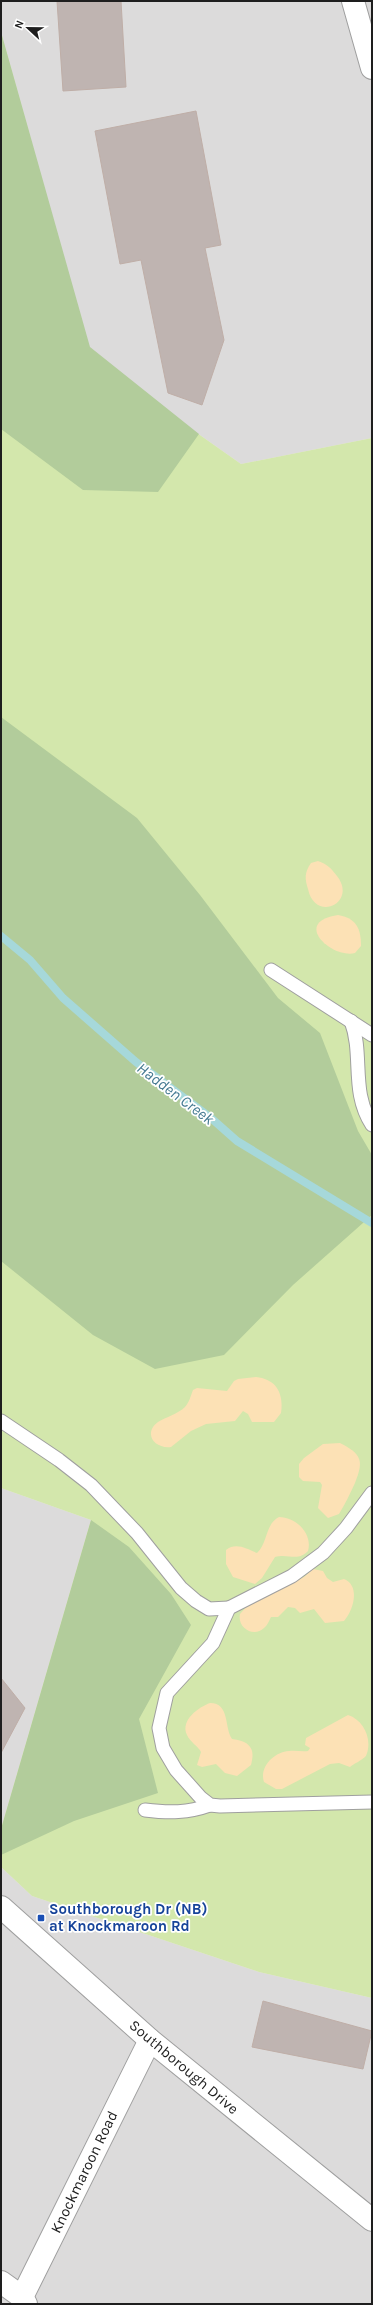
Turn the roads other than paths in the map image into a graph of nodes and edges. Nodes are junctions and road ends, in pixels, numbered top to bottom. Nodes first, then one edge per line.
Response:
1 (353, 1) edge
2 (372, 68) edge
3 (271, 970) dead end
4 (351, 1021) junction
5 (372, 1035) edge
6 (372, 1126) edge
7 (1, 1421) edge
8 (372, 1493) edge
9 (229, 1608) junction
10 (372, 1802) edge
11 (210, 1805) junction
12 (145, 1810) dead end
13 (1, 1907) edge
14 (150, 2040) junction
15 (372, 2220) edge
16 (1, 2282) edge
17 (24, 2301) edge

1 - 2 street
3 - 4 lane
4 - 5 lane
4 - 6 lane
7 - 9 lane
8 - 9 lane
9 - 11 lane
10 - 11 lane
11 - 12 lane
13 - 14 street, Southborough Drive
14 - 15 street, Southborough Drive
14 - 17 street, Knockmaroon Road
16 - 17 street

